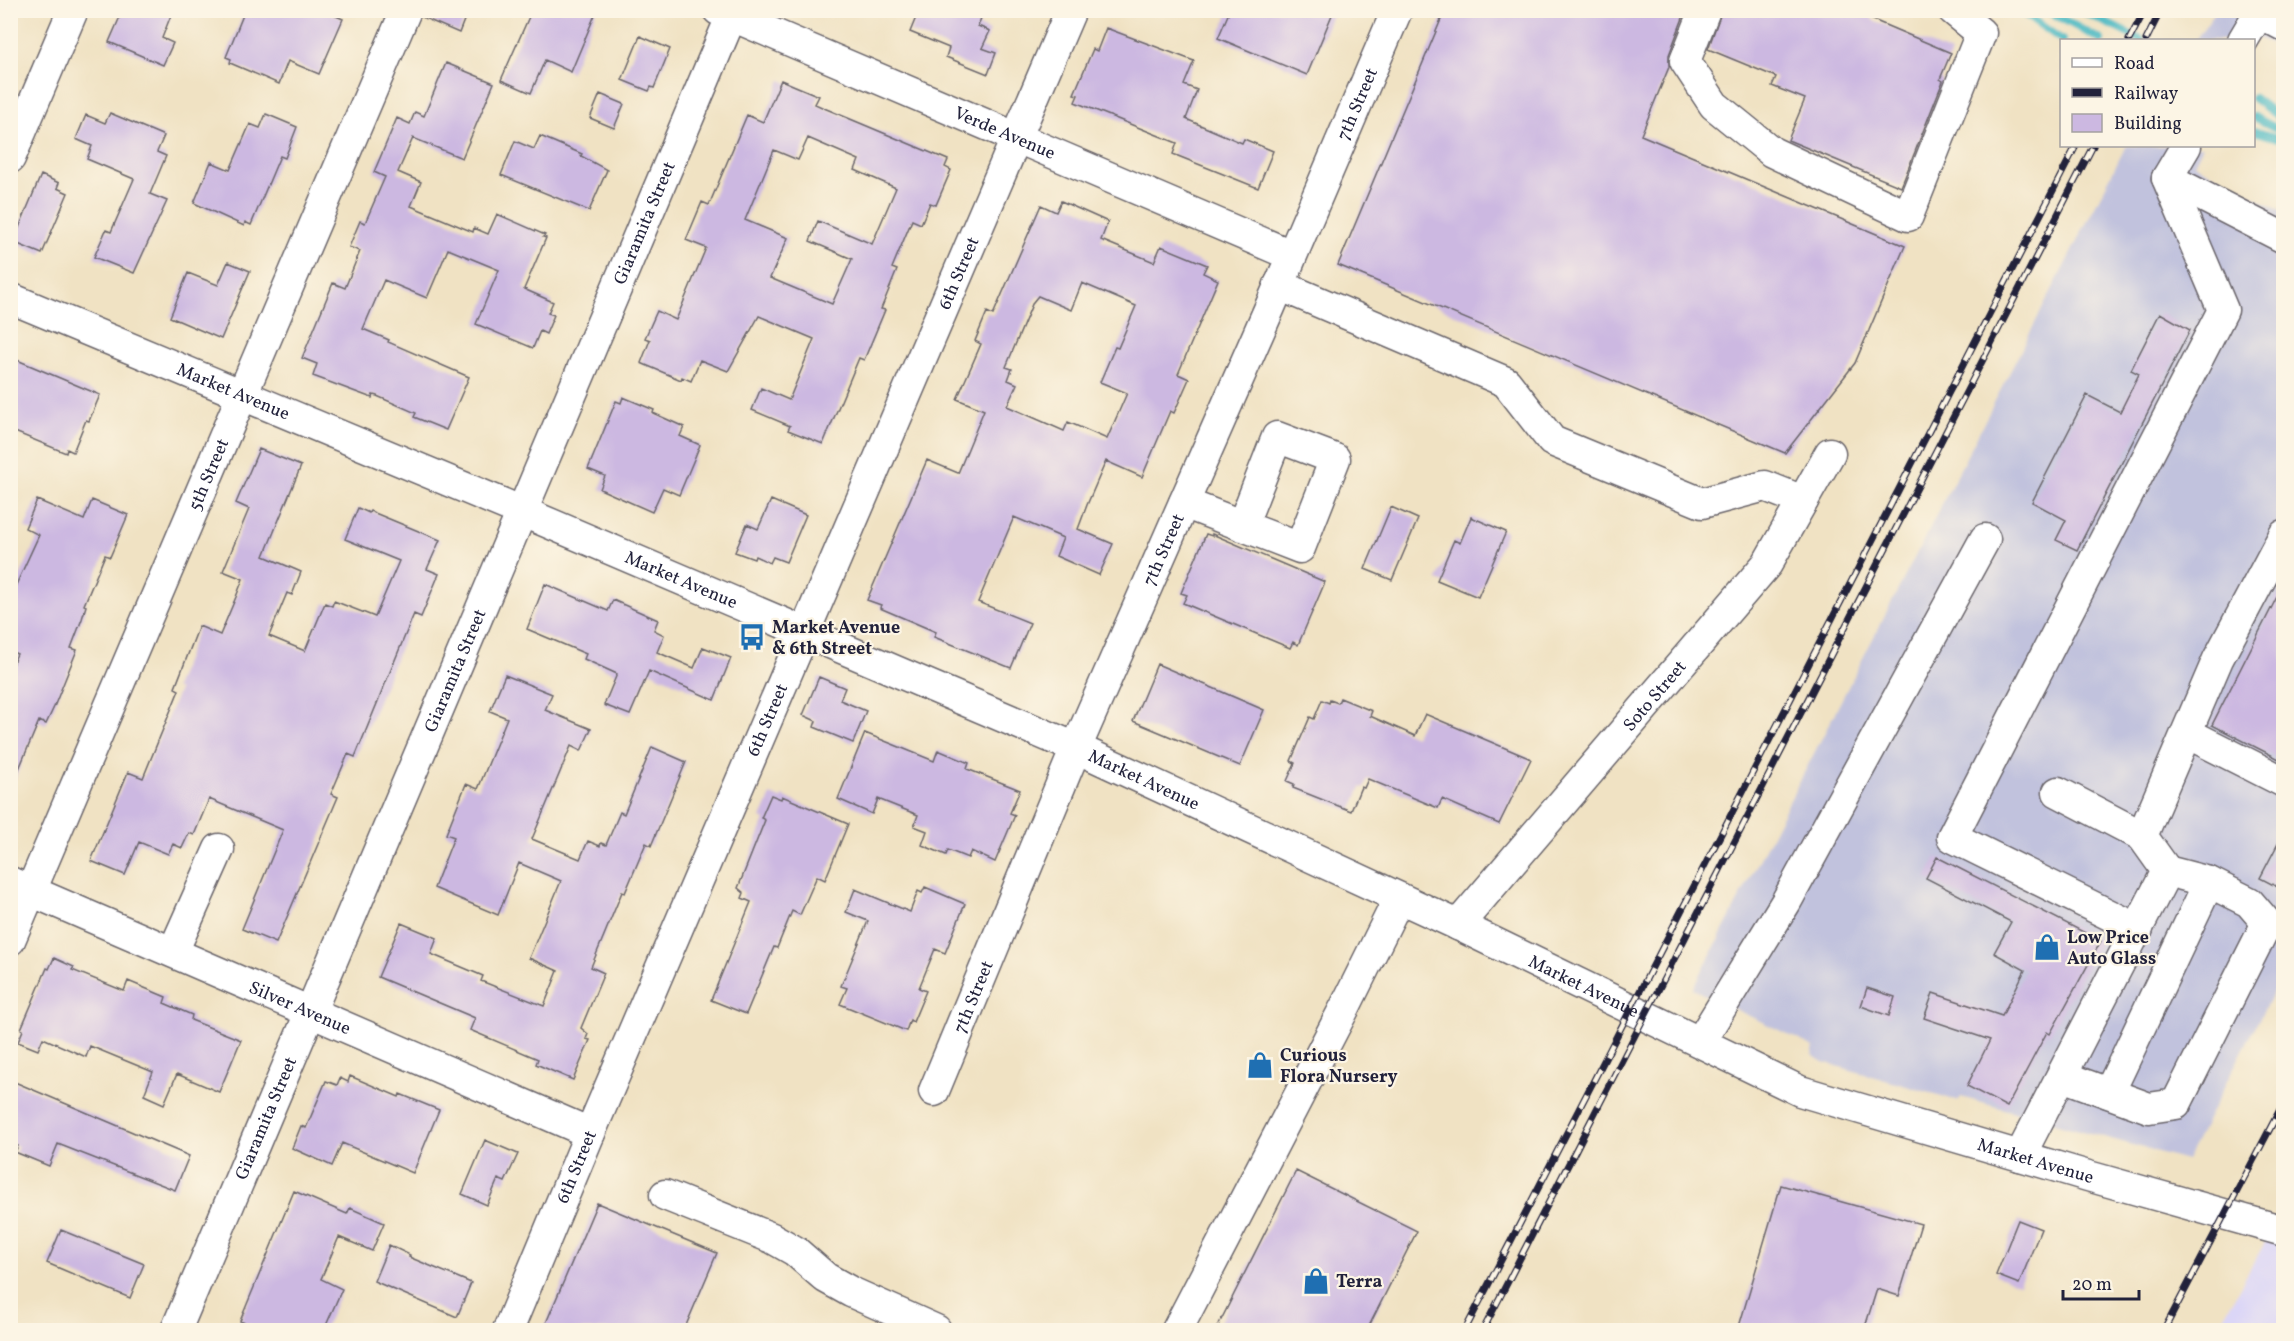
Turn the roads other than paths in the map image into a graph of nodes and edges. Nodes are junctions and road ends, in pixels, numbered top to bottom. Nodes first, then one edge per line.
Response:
1 (73, 10) edge
2 (406, 10) edge
3 (1071, 10) edge
4 (1397, 10) edge
5 (1705, 10) edge
6 (1953, 10) edge
7 (728, 12) edge
8 (2283, 26) edge
9 (2244, 39) edge
10 (1016, 139) junction
11 (2185, 147) edge
12 (10, 158) edge
13 (2167, 178) junction
14 (2283, 238) edge
15 (1291, 255) junction
16 (1279, 285) junction
17 (10, 298) edge
18 (242, 394) junction
19 (1830, 453) dead end
20 (1803, 501) junction
21 (1184, 503) junction
22 (523, 513) junction
23 (1242, 526) dead end
24 (2283, 536) edge
25 (1985, 539) dead end
26 (804, 633) junction
27 (2187, 733) junction
28 (1076, 748) junction
29 (2283, 782) edge
30 (2058, 792) dead end
31 (2142, 836) junction
32 (219, 849) dead end
33 (2167, 871) junction
34 (2209, 882) junction
35 (21, 886) edge
36 (1399, 898) junction
37 (1458, 925) junction
38 (2138, 929) junction
39 (10, 940) edge
40 (173, 952) junction
41 (312, 1012) junction
42 (1700, 1042) junction
43 (2062, 1076) junction
44 (934, 1091) dead end
45 (2109, 1094) junction
46 (590, 1133) junction
47 (2020, 1156) junction
48 (665, 1195) dead end
49 (2283, 1231) edge
50 (176, 1330) edge
51 (508, 1330) edge
52 (936, 1330) edge
53 (1177, 1330) edge

1 - 12 street
2 - 18 street, 5th Street
3 - 10 street, 6th Street
4 - 15 street, 7th Street
5 - 6 street
7 - 10 street, Verde Avenue
7 - 22 street, Giaramita Street
8 - 9 street
10 - 15 street, Verde Avenue
10 - 26 street, 6th Street
11 - 13 street
13 - 14 street
13 - 38 street
15 - 16 street, 7th Street
16 - 20 street
16 - 21 street, 7th Street
17 - 18 street, Market Avenue
18 - 22 street, Market Avenue
18 - 35 street, 5th Street
19 - 20 street, Soto Street
20 - 37 street, Soto Street
21 - 23 street
21 - 28 street, 7th Street
22 - 26 street, Market Avenue
22 - 41 street, Giaramita Street
24 - 27 street
25 - 42 street
26 - 28 street, Market Avenue
26 - 46 street, 6th Street
27 - 29 street
27 - 31 street
28 - 36 street, Market Avenue
28 - 44 street, 7th Street
30 - 31 street
31 - 33 street
32 - 40 street
33 - 34 street
33 - 38 street
34 - 45 street
34 - 45 street
35 - 39 street, 5th Street
35 - 40 street, Silver Avenue
36 - 37 street, Market Avenue
36 - 53 street
37 - 42 street, Market Avenue
38 - 43 street
40 - 41 street, Silver Avenue
41 - 46 street, Silver Avenue
41 - 50 street, Giaramita Street
42 - 47 street, Market Avenue
43 - 45 street
43 - 47 street
46 - 51 street, 6th Street
47 - 49 street, Market Avenue
48 - 52 street

